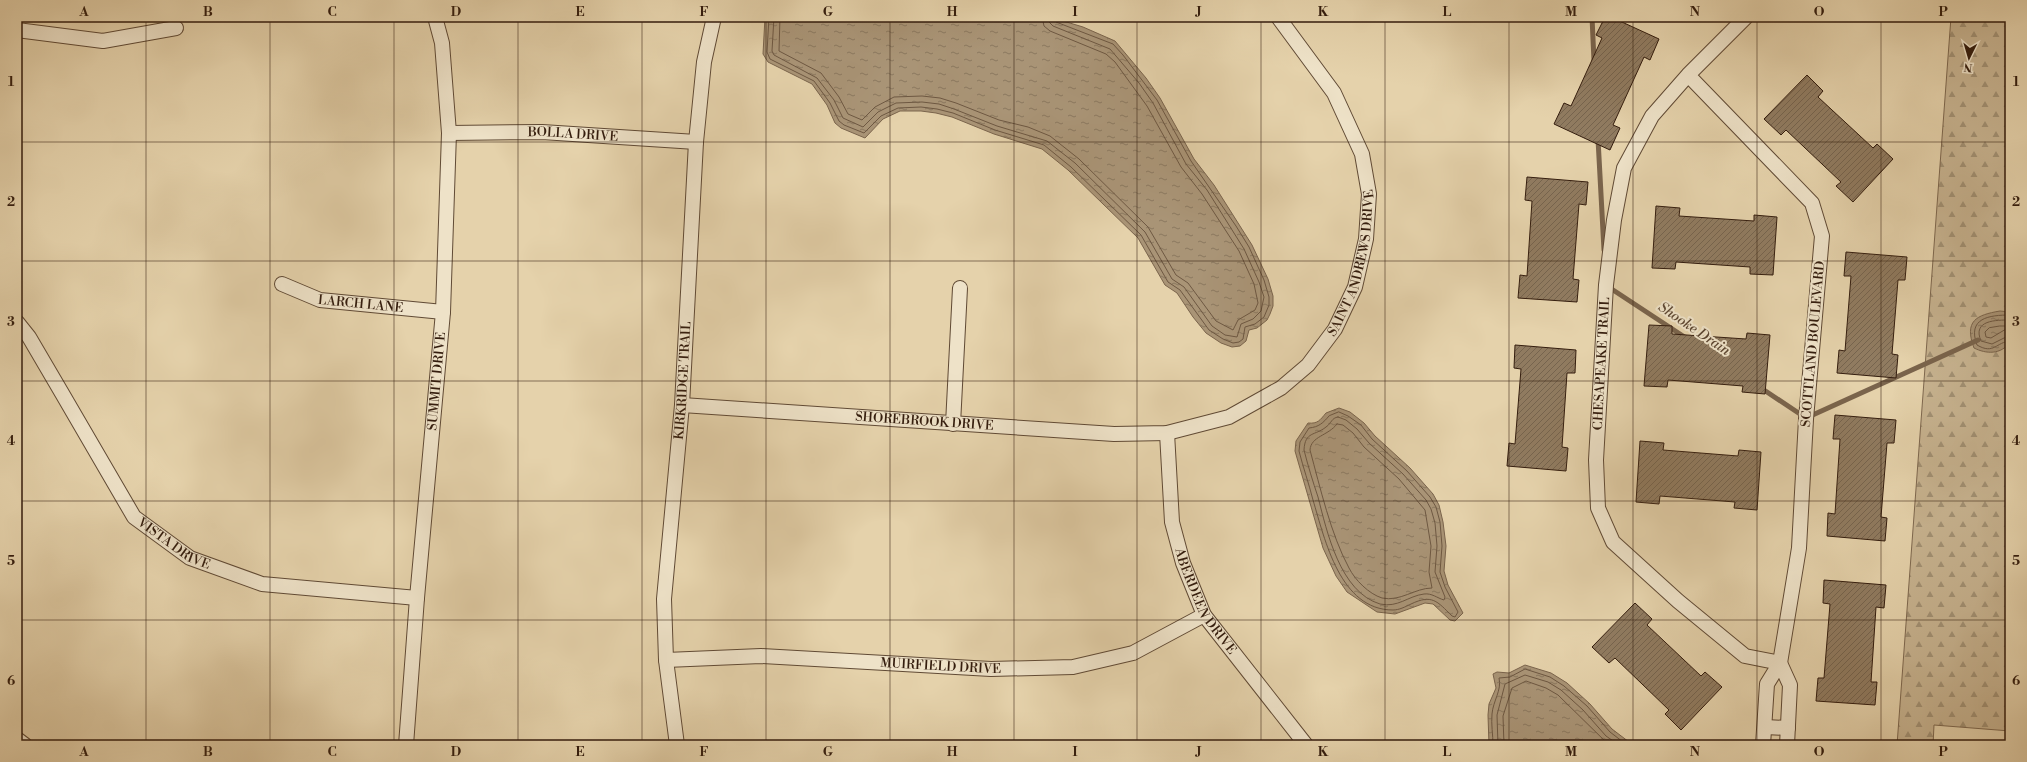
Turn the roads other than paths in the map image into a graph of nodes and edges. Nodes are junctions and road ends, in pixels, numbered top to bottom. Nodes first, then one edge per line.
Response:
1 (435, 17) edge
2 (714, 17) edge
3 (1278, 17) edge
4 (1746, 17) edge
5 (176, 28) dead end
6 (17, 30) edge
7 (1688, 75) junction
8 (449, 133) junction
9 (696, 142) junction
10 (282, 284) dead end
11 (960, 288) dead end
12 (443, 312) junction
13 (17, 322) edge
14 (682, 405) junction
15 (953, 424) junction
16 (1167, 433) junction
17 (417, 598) junction
18 (1204, 615) junction
19 (666, 660) junction
20 (1780, 664) junction
21 (1764, 727) junction
22 (1788, 728) junction
23 (17, 739) edge
24 (25, 745) edge
25 (406, 745) edge
26 (676, 745) edge
27 (1306, 745) edge
28 (1763, 745) edge
29 (1787, 745) edge

1 - 8 street, SUMMIT DRIVE
2 - 9 street, KIRKRIDGE TRAIL
3 - 16 street, SAINT ANDREWS DRIVE
4 - 7 street, CHESAPEAKE TRAIL
5 - 6 street
7 - 20 street, SCOTTLAND BOULEVARD
7 - 20 street, CHESAPEAKE TRAIL
8 - 9 street, BOLLA DRIVE
8 - 12 street, SUMMIT DRIVE
9 - 14 street, KIRKRIDGE TRAIL
10 - 12 street, LARCH LANE
11 - 15 street
12 - 17 street, SUMMIT DRIVE
13 - 17 street, VISTA DRIVE
14 - 15 street, SHOREBROOK DRIVE
14 - 19 street, KIRKRIDGE TRAIL
15 - 16 street, SHOREBROOK DRIVE
16 - 18 street, ABERDEEN DRIVE
17 - 25 street, SUMMIT DRIVE
18 - 19 street, MUIRFIELD DRIVE
18 - 27 street, ABERDEEN DRIVE
19 - 26 street, KIRKRIDGE TRAIL
20 - 21 street, SCOTTLAND BOULEVARD
20 - 22 street
21 - 22 street
21 - 28 street, SCOTTLAND BOULEVARD
22 - 29 street
23 - 24 street

